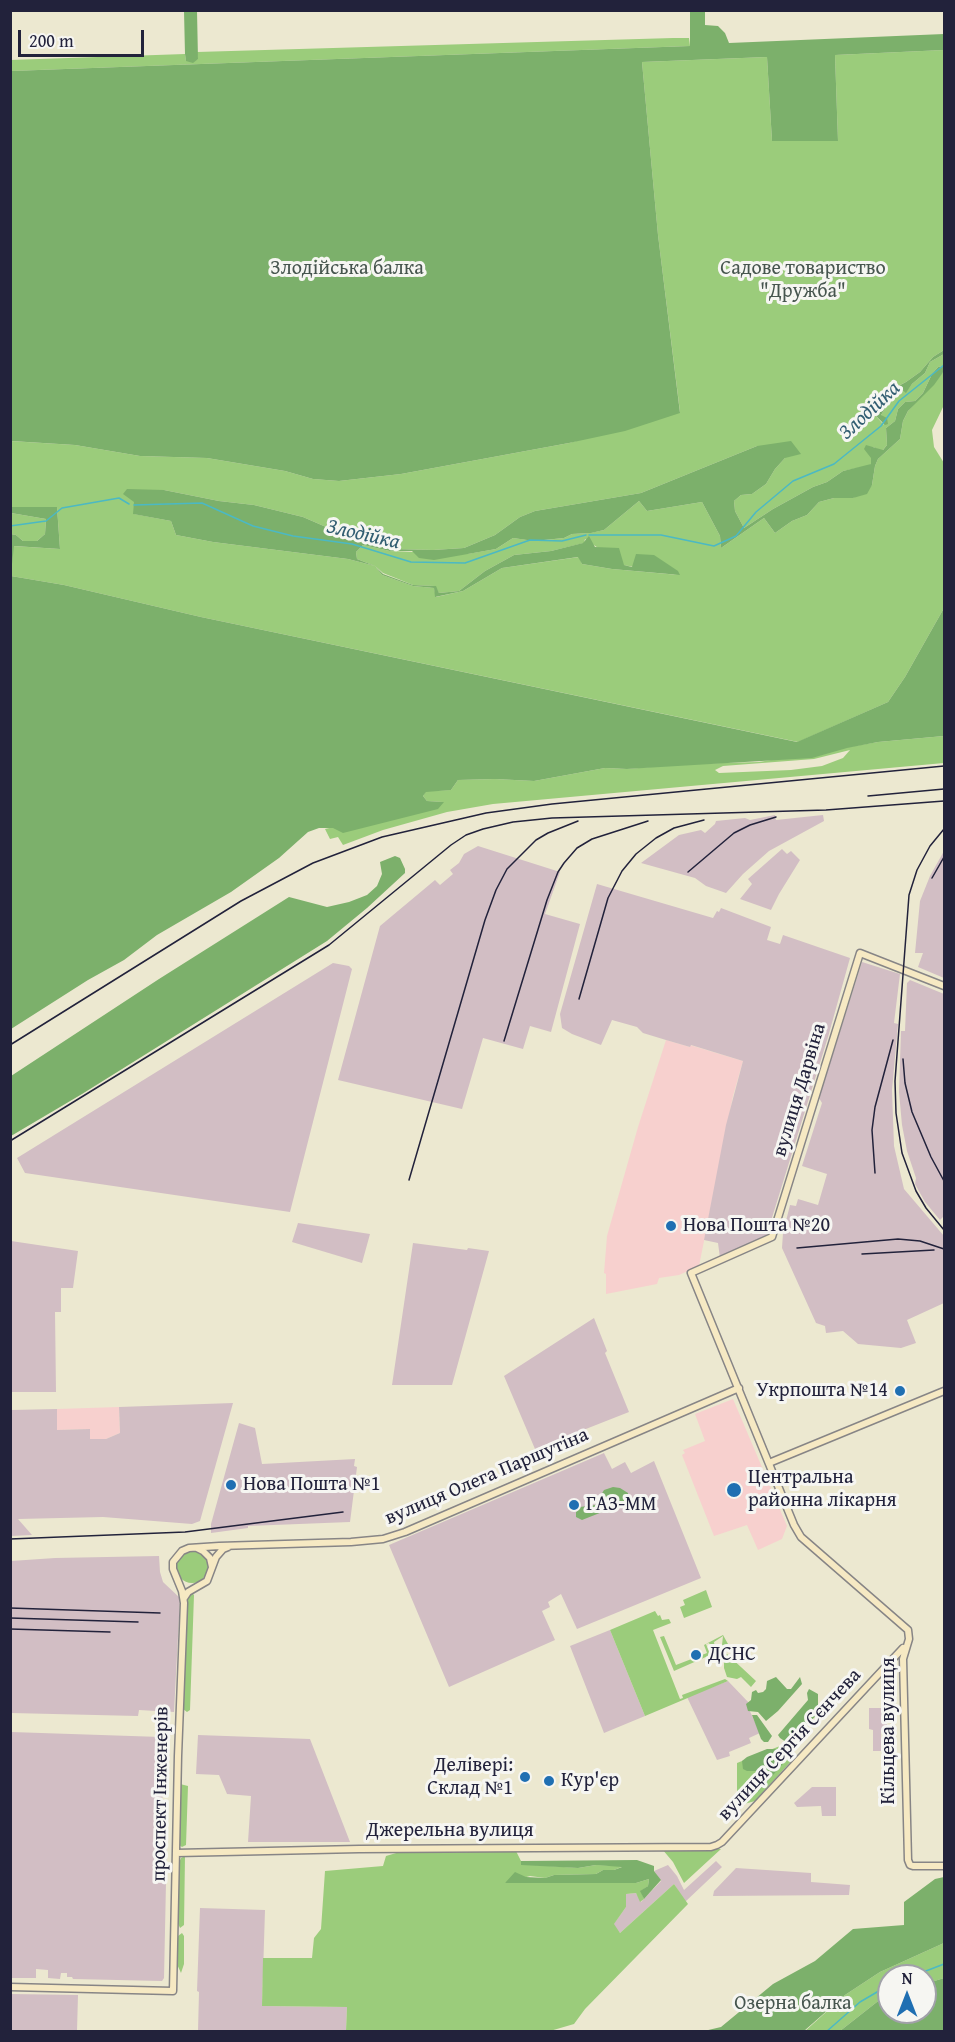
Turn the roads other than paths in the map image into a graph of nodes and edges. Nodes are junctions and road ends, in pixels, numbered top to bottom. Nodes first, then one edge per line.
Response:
1 (945, 986) edge
2 (691, 1273) joint
3 (739, 1388) junction
4 (945, 1391) edge
5 (769, 1463) junction
6 (235, 1545) junction
7 (195, 1548) junction
8 (212, 1571) junction
9 (177, 1580) junction
10 (198, 1586) junction
11 (184, 1598) junction
12 (906, 1645) junction
13 (722, 1842) joint
14 (176, 1853) junction
15 (945, 1866) edge
16 (10, 1987) edge

1 - 2 street, вулиця Дарвіна
2 - 3 street, Кільцева вулиця
3 - 5 street, Кільцева вулиця
3 - 6 street, вулиця Олега Паршутіна
4 - 5 street
5 - 12 street, Кільцева вулиця
6 - 7 street, вулиця Олега Паршутіна
6 - 8 street
7 - 8 street
7 - 9 street
8 - 10 street
9 - 10 street
9 - 11 street, проспект Інженерів
10 - 11 street
11 - 14 street, проспект Інженерів
12 - 13 street, вулиця Сергія Сєнчева
12 - 15 street, Кільцева вулиця
13 - 14 street, Джерельна вулиця
14 - 16 street, проспект Інженерів

